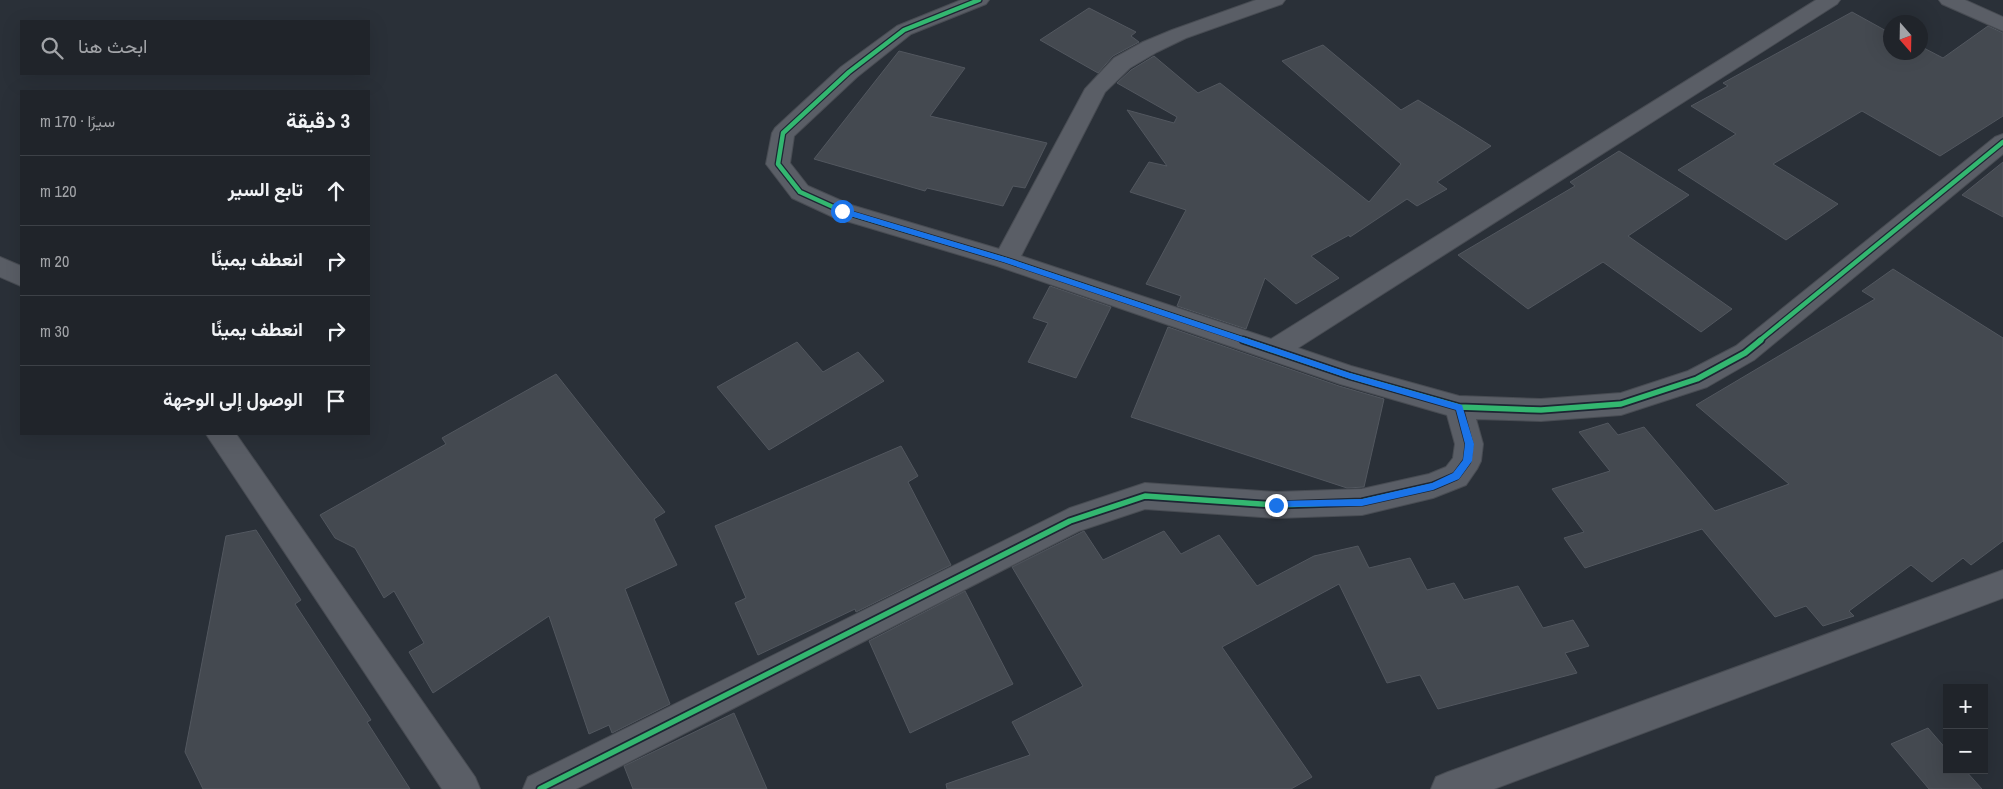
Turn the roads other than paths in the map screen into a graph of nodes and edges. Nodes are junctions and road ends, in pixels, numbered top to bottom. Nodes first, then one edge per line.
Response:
1 (979, 0) edge
2 (1275, 0) edge
3 (1830, 0) edge
4 (1949, 0) edge
5 (2003, 25) edge
6 (2003, 142) edge
7 (1006, 260) junction
8 (0, 266) edge
9 (20, 276) edge
10 (1274, 350) junction
11 (1459, 407) junction
12 (221, 435) edge
13 (2003, 584) edge
14 (463, 789) edge
15 (540, 789) edge
16 (1448, 789) edge

1 - 7 street
2 - 7 street
3 - 10 street
4 - 5 street
6 - 11 street
7 - 10 street
8 - 9 street
10 - 11 street
11 - 15 street
12 - 14 street
13 - 16 street

